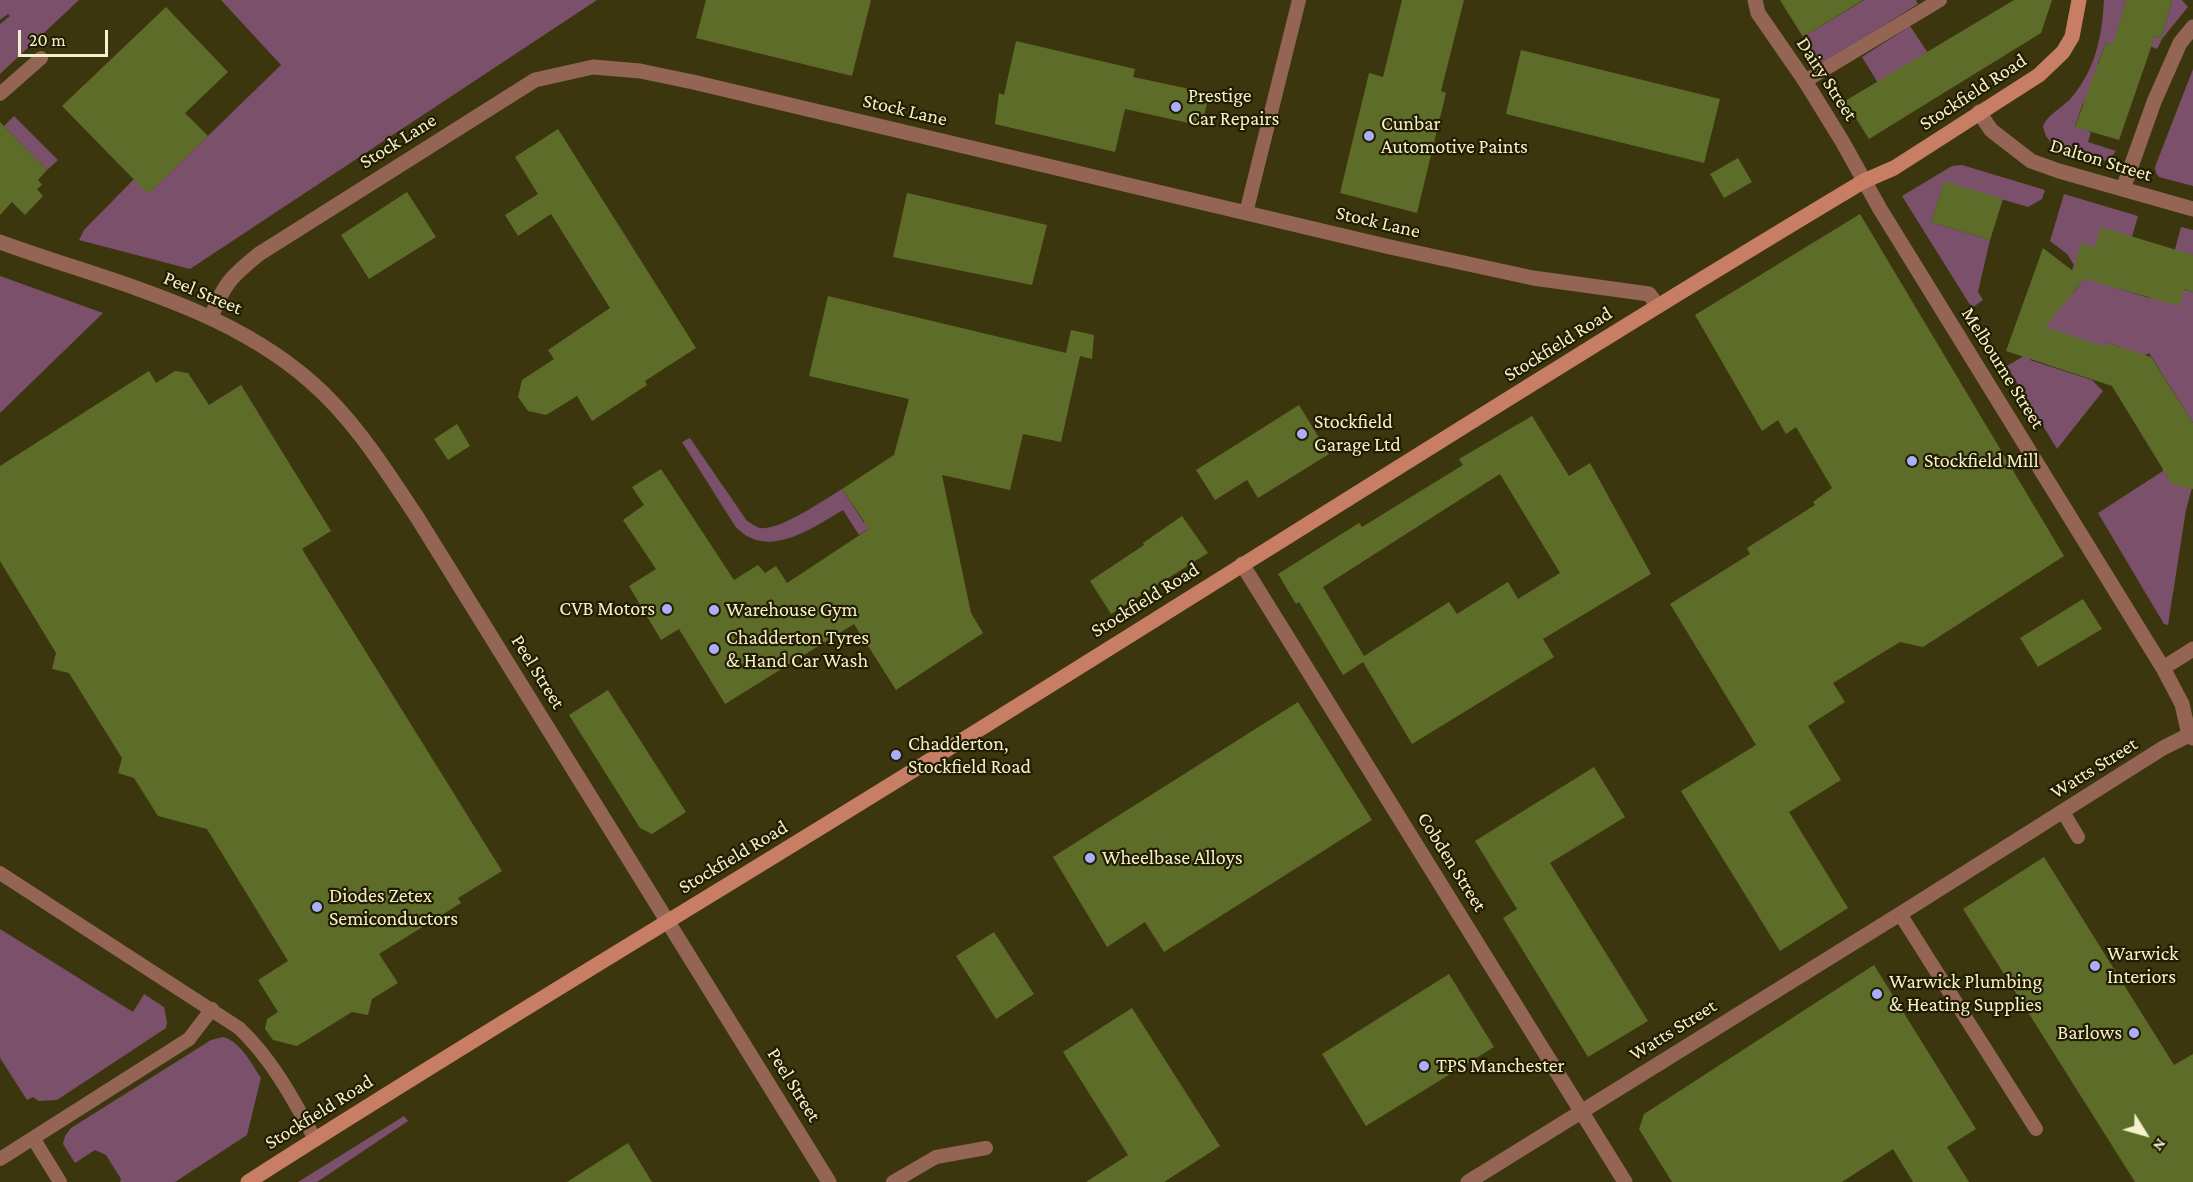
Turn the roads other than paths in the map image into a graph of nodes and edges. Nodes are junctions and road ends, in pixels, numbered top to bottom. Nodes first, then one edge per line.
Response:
1 (1299, 0) edge
2 (1755, 0) edge
3 (1940, 0) edge
4 (2079, 0) edge
5 (2193, 27) edge
6 (41, 57) dead end
7 (1805, 81) junction
8 (0, 94) edge
9 (1979, 112) junction
10 (1864, 181) junction
11 (2123, 189) junction
12 (2193, 208) edge
13 (1246, 213) junction
14 (0, 242) edge
15 (1658, 306) junction
16 (211, 318) junction
17 (1242, 564) junction
18 (2193, 649) edge
19 (2163, 668) junction
20 (2191, 736) edge
21 (2063, 812) junction
22 (2078, 837) dead end
23 (0, 873) edge
24 (1900, 914) junction
25 (667, 921) junction
26 (212, 1009) junction
27 (1581, 1111) junction
28 (2036, 1129) dead end
29 (33, 1138) junction
30 (315, 1139) junction
31 (986, 1148) dead end
32 (0, 1159) edge
33 (60, 1182) edge
34 (248, 1182) edge
35 (829, 1182) edge
36 (893, 1182) edge
37 (1468, 1182) edge
38 (1625, 1182) edge

1 - 13 lane
2 - 7 street, Dairy Street
3 - 7 lane
4 - 9 street, Stockfield Road
5 - 11 street
6 - 8 lane
7 - 10 street, Dairy Street
9 - 10 street, Stockfield Road
9 - 11 street, Dalton Street
10 - 15 street, Stockfield Road
10 - 19 street, Melbourne Street
11 - 12 street, Dalton Street
13 - 15 street, Stock Lane
13 - 16 street, Stock Lane
14 - 16 street, Peel Street
15 - 17 street, Stockfield Road
16 - 25 street, Peel Street
17 - 25 street, Stockfield Road
17 - 27 street, Cobden Street
18 - 19 street
19 - 20 street, Melbourne Street
20 - 21 street, Watts Street
21 - 22 lane
21 - 24 street, Watts Street
23 - 26 lane
24 - 27 street, Watts Street
24 - 28 lane
25 - 30 street, Stockfield Road
25 - 35 street, Peel Street
26 - 29 lane
26 - 30 lane
27 - 37 street, Watts Street
27 - 38 street, Cobden Street
29 - 32 lane
29 - 33 lane
30 - 34 street, Stockfield Road
31 - 36 lane

